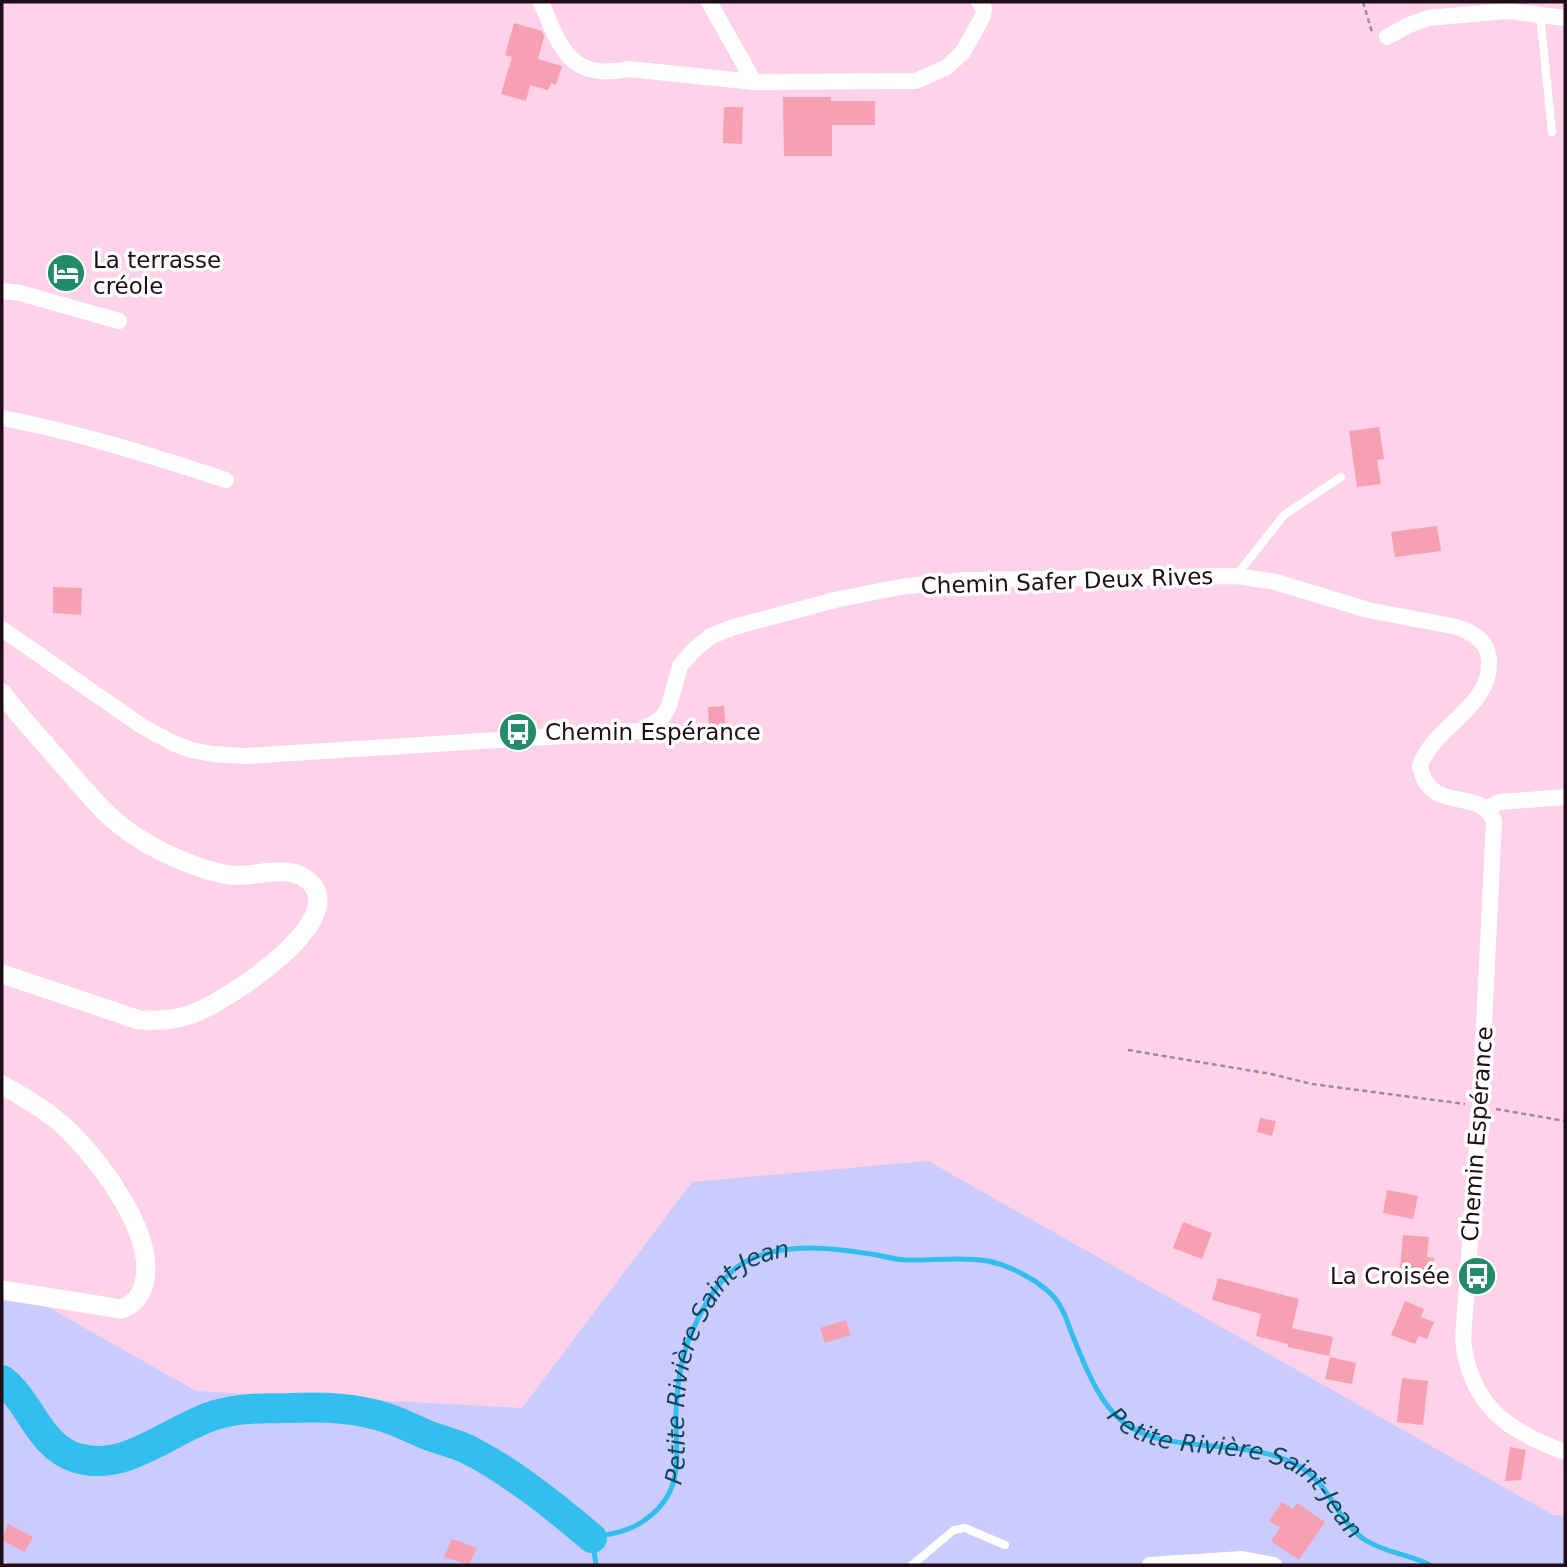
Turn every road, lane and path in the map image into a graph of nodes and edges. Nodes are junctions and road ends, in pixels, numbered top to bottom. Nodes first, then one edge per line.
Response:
1 (541, 2) edge
2 (709, 2) edge
3 (979, 2) edge
4 (1363, 2) edge
5 (1539, 14) junction
6 (1565, 18) edge
7 (1387, 37) joint
8 (754, 82) junction
9 (1552, 132) dead end
10 (2, 290) edge
11 (119, 321) dead end
12 (2, 418) edge
13 (1341, 477) dead end
14 (226, 480) dead end
15 (1236, 576) junction
16 (2, 629) edge
17 (2, 693) edge
18 (8, 711) edge
19 (1565, 797) edge
20 (1487, 808) junction
21 (2, 974) edge
22 (1128, 1050) dead end
23 (2, 1085) edge
24 (1480, 1106) junction
25 (1565, 1121) edge
26 (2, 1290) edge
27 (1565, 1452) edge
28 (1005, 1545) dead end
29 (912, 1565) edge
30 (1150, 1565) edge
31 (1274, 1565) edge

1 - 8 street
2 - 8 street
3 - 8 street
4 - 7 path
5 - 6 street
5 - 7 street
5 - 9 lane
10 - 11 street
12 - 14 street
13 - 15 lane
15 - 16 street, Chemin Safer Deux Rives
15 - 20 street, Chemin Safer Deux Rives
17 - 18 street
18 - 21 street
19 - 20 street, Chemin Safer Deux Rives
20 - 24 street, Chemin Espérance
22 - 24 path
23 - 26 street
24 - 25 path
24 - 27 street, Chemin Espérance
28 - 29 lane
30 - 31 street

